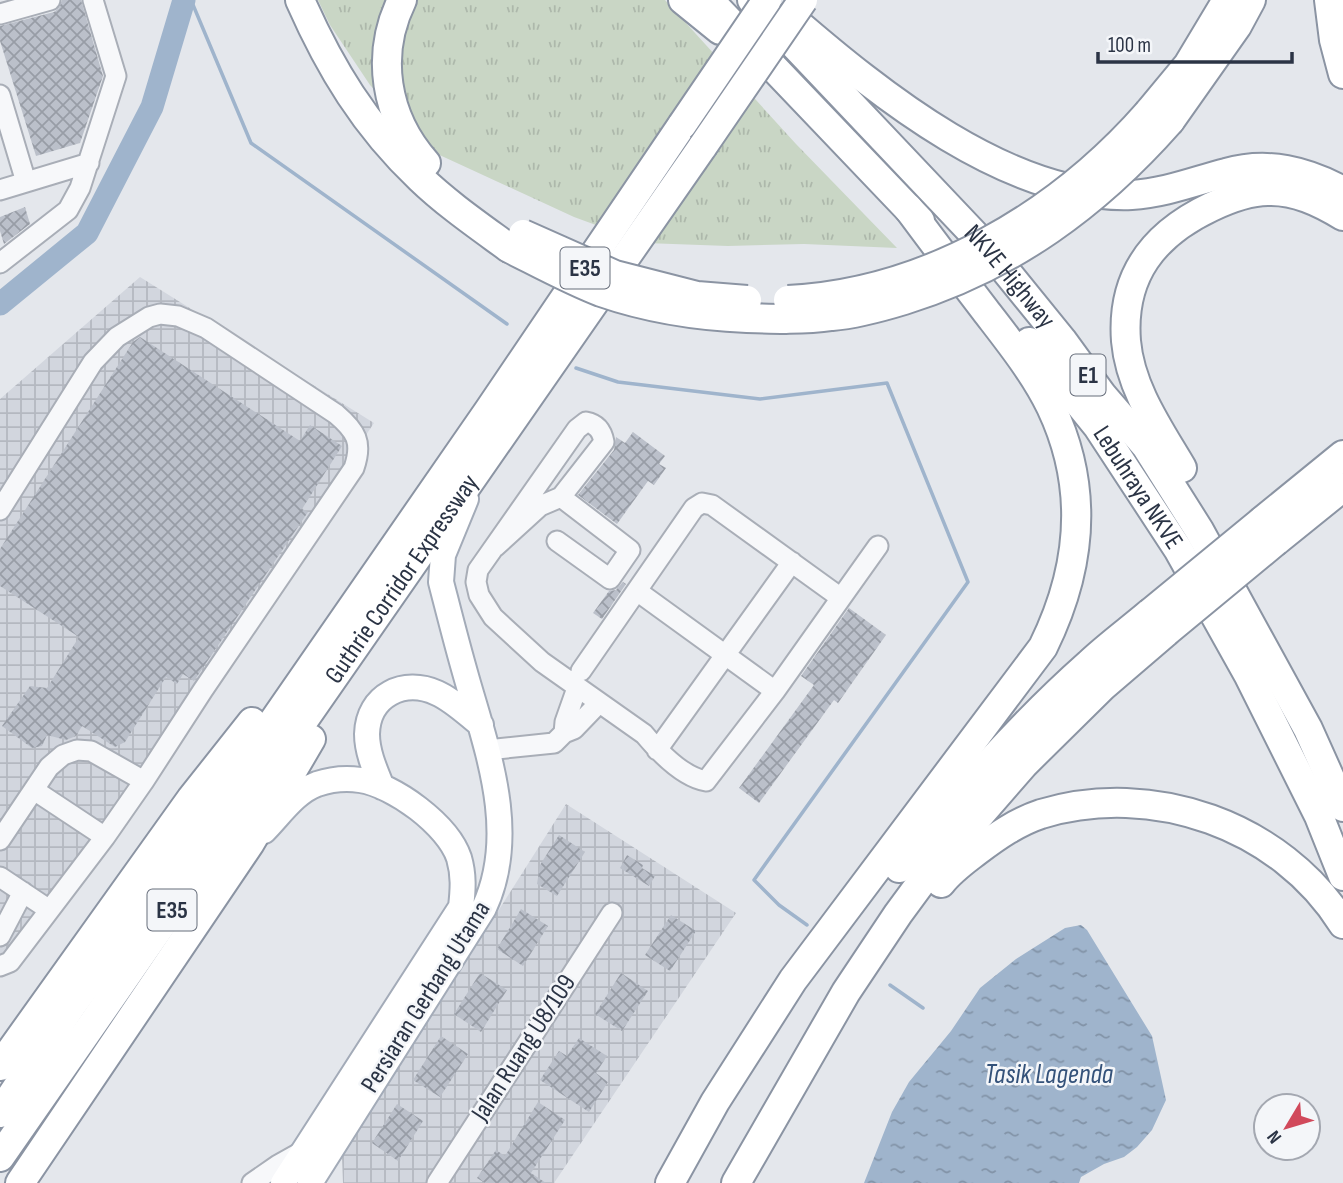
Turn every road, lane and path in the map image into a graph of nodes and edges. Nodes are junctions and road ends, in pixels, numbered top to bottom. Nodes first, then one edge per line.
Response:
1 (50, 0) edge
2 (93, 0) edge
3 (300, 0) edge
4 (402, 0) edge
5 (683, 0) edge
6 (709, 0) edge
7 (752, 0) edge
8 (768, 0) edge
9 (803, 0) edge
10 (1227, 0) edge
11 (1251, 0) edge
12 (1329, 0) edge
13 (0, 14) edge
14 (1343, 74) edge
15 (793, 89) junction
16 (0, 95) edge
17 (1159, 117) junction
18 (89, 163) junction
19 (26, 182) junction
20 (0, 190) edge
21 (1343, 191) edge
22 (908, 208) junction
23 (1343, 216) edge
24 (516, 241) junction
25 (0, 263) edge
26 (1343, 455) edge
27 (475, 475) junction
28 (1343, 486) edge
29 (561, 497) junction
30 (0, 510) edge
31 (1269, 531) junction
32 (558, 541) dead end
33 (878, 546) dead end
34 (495, 547) junction
35 (792, 562) junction
36 (618, 567) junction
37 (640, 588) junction
38 (841, 598) junction
39 (1158, 622) junction
40 (330, 639) junction
41 (726, 656) junction
42 (344, 664) junction
43 (579, 680) junction
44 (775, 691) junction
45 (599, 703) junction
46 (481, 725) junction
47 (1308, 729) junction
48 (564, 733) junction
49 (487, 750) junction
50 (657, 750) junction
51 (144, 781) junction
52 (382, 787) junction
53 (34, 790) junction
54 (1343, 807) edge
55 (105, 837) junction
56 (0, 840) edge
57 (250, 843) junction
58 (1343, 876) edge
59 (0, 877) edge
60 (23, 892) junction
61 (48, 909) junction
62 (612, 913) dead end
63 (1343, 924) edge
64 (0, 936) edge
65 (883, 936) junction
66 (815, 949) junction
67 (0, 966) edge
68 (0, 1066) edge
69 (0, 1113) edge
70 (315, 1154) junction
71 (0, 1157) edge
72 (20, 1183) edge
73 (252, 1183) edge
74 (283, 1183) edge
75 (310, 1183) edge
76 (327, 1183) edge
77 (437, 1183) edge
78 (670, 1183) edge
79 (736, 1183) edge

1 - 13 street
2 - 18 street
3 - 24 highway
4 - 24 highway
5 - 15 highway
6 - 15 highway, Lebuhraya NKVE / E1
7 - 47 highway, NKVE Highway / E1
8 - 21 highway
8 - 40 highway, Guthrie Corridor Expressway / E35, bridge
9 - 27 highway, Guthrie Corridor Expressway / E35, bridge
10 - 17 highway
11 - 17 highway
12 - 14 highway
15 - 22 highway, Lebuhraya NKVE / E1
16 - 19 street
17 - 24 highway, bridge
18 - 19 street
18 - 25 street
19 - 20 street
22 - 58 highway, Lebuhraya NKVE / E1
22 - 66 highway
23 - 47 highway
26 - 31 highway
27 - 42 highway, Guthrie Corridor Expressway / E35
27 - 46 main road, Persiaran Gerbang Utama
28 - 31 highway
29 - 34 street
29 - 34 street
29 - 36 street
30 - 51 street
31 - 39 highway, bridge
32 - 36 street
33 - 38 street
34 - 43 street
35 - 37 street
35 - 38 street
35 - 41 street
36 - 37 street
37 - 41 street
37 - 43 street
38 - 44 street
39 - 65 highway
39 - 66 highway
40 - 68 highway
40 - 69 highway, Guthrie Corridor Expressway / E35
41 - 44 street
41 - 50 street
42 - 57 highway
42 - 71 highway, Guthrie Corridor Expressway / E35
43 - 45 street
43 - 48 street
44 - 50 street
45 - 48 street
45 - 50 street
46 - 49 main road, Persiaran Gerbang Utama
46 - 52 main road
47 - 54 highway, NKVE Highway / E1
48 - 49 street
49 - 70 main road, Persiaran Gerbang Utama
51 - 53 street
51 - 55 street
52 - 57 main road, Persiaran Gerbang Utama
52 - 70 main road, Persiaran Gerbang Utama
53 - 55 street
53 - 56 street
55 - 61 street
57 - 72 highway
59 - 60 street
60 - 61 street
60 - 64 street
61 - 67 street
62 - 77 street, Jalan Ruang U8/109
63 - 65 highway
65 - 79 highway
66 - 78 highway
70 - 73 street
70 - 74 main road, Persiaran Gerbang Utama
70 - 75 main road, Persiaran Gerbang Utama
70 - 76 street

